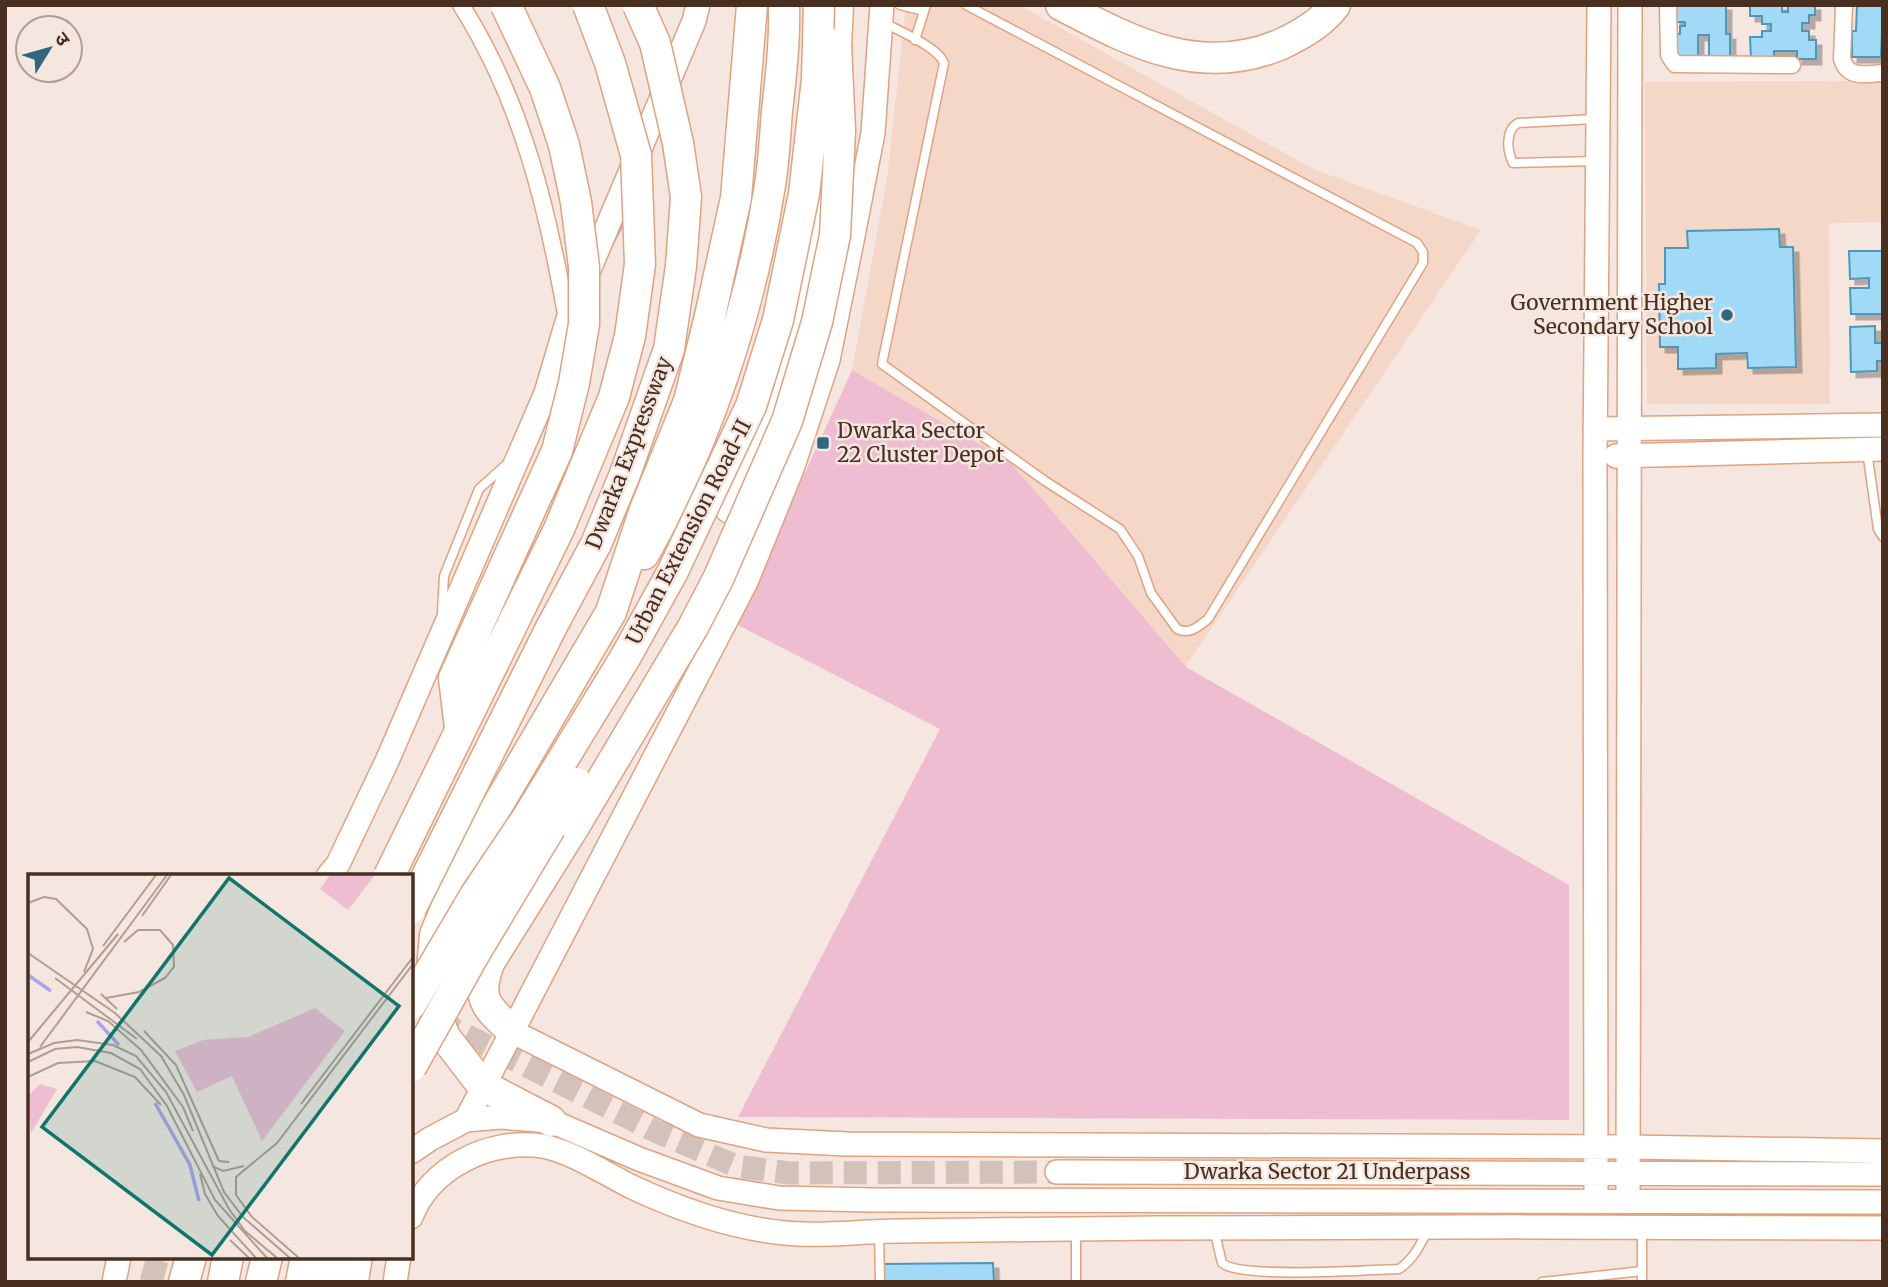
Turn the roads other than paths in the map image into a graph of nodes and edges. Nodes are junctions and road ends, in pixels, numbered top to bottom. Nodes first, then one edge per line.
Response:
1 (461, 5) edge
2 (506, 5) edge
3 (589, 5) edge
4 (638, 5) edge
5 (698, 5) edge
6 (752, 5) edge
7 (784, 5) edge
8 (819, 5) edge
9 (836, 5) edge
10 (900, 5) edge
11 (966, 5) edge
12 (1061, 5) edge
13 (1335, 5) edge
14 (1599, 5) edge
15 (1630, 5) edge
16 (1668, 5) edge
17 (1844, 5) edge
18 (925, 8) edge
19 (881, 13) edge
20 (915, 40) junction
21 (1792, 65) dead end
22 (1883, 73) edge
23 (1598, 119) junction
24 (1598, 161) junction
25 (567, 322) junction
26 (1883, 425) edge
27 (1595, 429) junction
28 (1629, 430) junction
29 (1875, 449) edge
30 (1629, 456) junction
31 (1595, 457) junction
32 (1883, 537) edge
33 (611, 612) junction
34 (460, 728) junction
35 (466, 859) junction
36 (330, 874) edge
37 (390, 874) edge
38 (413, 898) edge
39 (413, 904) edge
40 (457, 959) junction
41 (413, 1002) edge
42 (513, 1032) junction
43 (413, 1062) edge
44 (482, 1085) junction
45 (466, 1120) junction
46 (551, 1122) junction
47 (1629, 1147) junction
48 (1596, 1148) junction
49 (413, 1151) edge
50 (1883, 1151) edge
51 (1057, 1172) tunnel mouth
52 (1596, 1173) junction
53 (1629, 1174) junction
54 (1883, 1174) edge
55 (1032, 1200) junction
56 (1596, 1200) junction
57 (1628, 1200) junction
58 (1883, 1202) edge
59 (413, 1212) edge
60 (1642, 1226) junction
61 (1430, 1227) junction
62 (1213, 1228) junction
63 (1883, 1228) edge
64 (1076, 1229) junction
65 (1008, 1230) junction
66 (879, 1231) junction
67 (119, 1259) edge
68 (190, 1259) edge
69 (228, 1259) edge
70 (267, 1259) edge
71 (306, 1259) edge
72 (329, 1259) edge
73 (356, 1259) edge
74 (368, 1259) edge
75 (399, 1259) edge
76 (1642, 1271) junction
77 (114, 1282) edge
78 (184, 1282) edge
79 (223, 1282) edge
80 (261, 1282) edge
81 (301, 1282) edge
82 (321, 1282) edge
83 (349, 1282) edge
84 (364, 1282) edge
85 (395, 1282) edge
86 (880, 1282) edge
87 (1076, 1282) edge
88 (1542, 1282) edge
89 (1642, 1282) edge

1 - 25 street
2 - 34 highway, bridge
3 - 34 highway, Dwarka Expressway, bridge
4 - 39 highway, Dwarka Expressway, bridge
5 - 25 street
6 - 33 highway
7 - 33 highway, Urban Extension Road-II
8 - 40 highway, Urban Extension Road-II, bridge
9 - 40 highway, bridge
9 - 40 highway, bridge
10 - 18 lane
11 - 20 lane
12 - 13 highway
14 - 23 street
15 - 28 street
16 - 21 street
17 - 22 street
18 - 20 lane
19 - 20 lane
19 - 42 street
23 - 24 street
23 - 24 lane
24 - 27 street
25 - 36 street
26 - 28 street
27 - 28 street
27 - 31 street
28 - 30 street
29 - 30 street
29 - 32 lane
30 - 31 street
30 - 47 street
31 - 48 street
33 - 35 highway
34 - 37 highway, Dwarka Expressway, bridge
35 - 38 highway
35 - 40 highway
40 - 41 highway, Urban Extension Road-II, bridge
40 - 42 highway
40 - 43 highway, bridge
40 - 44 highway
42 - 44 street
42 - 48 street
44 - 45 street
44 - 46 highway
45 - 46 street
45 - 49 street
46 - 55 street
47 - 48 street
47 - 50 street
47 - 53 street
48 - 52 street
51 - 52 street, Dwarka Sector 21 Underpass
52 - 53 street, Dwarka Sector 21 Underpass
52 - 56 street
53 - 54 street, Dwarka Sector 21 Underpass
53 - 57 street
55 - 56 street
55 - 65 street
56 - 57 street
57 - 58 street
59 - 66 street
60 - 61 street
60 - 63 street
60 - 76 lane
61 - 62 street
61 - 62 lane
62 - 64 street
64 - 65 street
64 - 87 lane
65 - 66 street
66 - 86 lane
67 - 77 street
68 - 78 highway
69 - 79 highway
70 - 80 highway
71 - 81 highway
72 - 82 highway
73 - 83 street
74 - 84 lane
75 - 85 street
76 - 88 lane
76 - 89 lane

